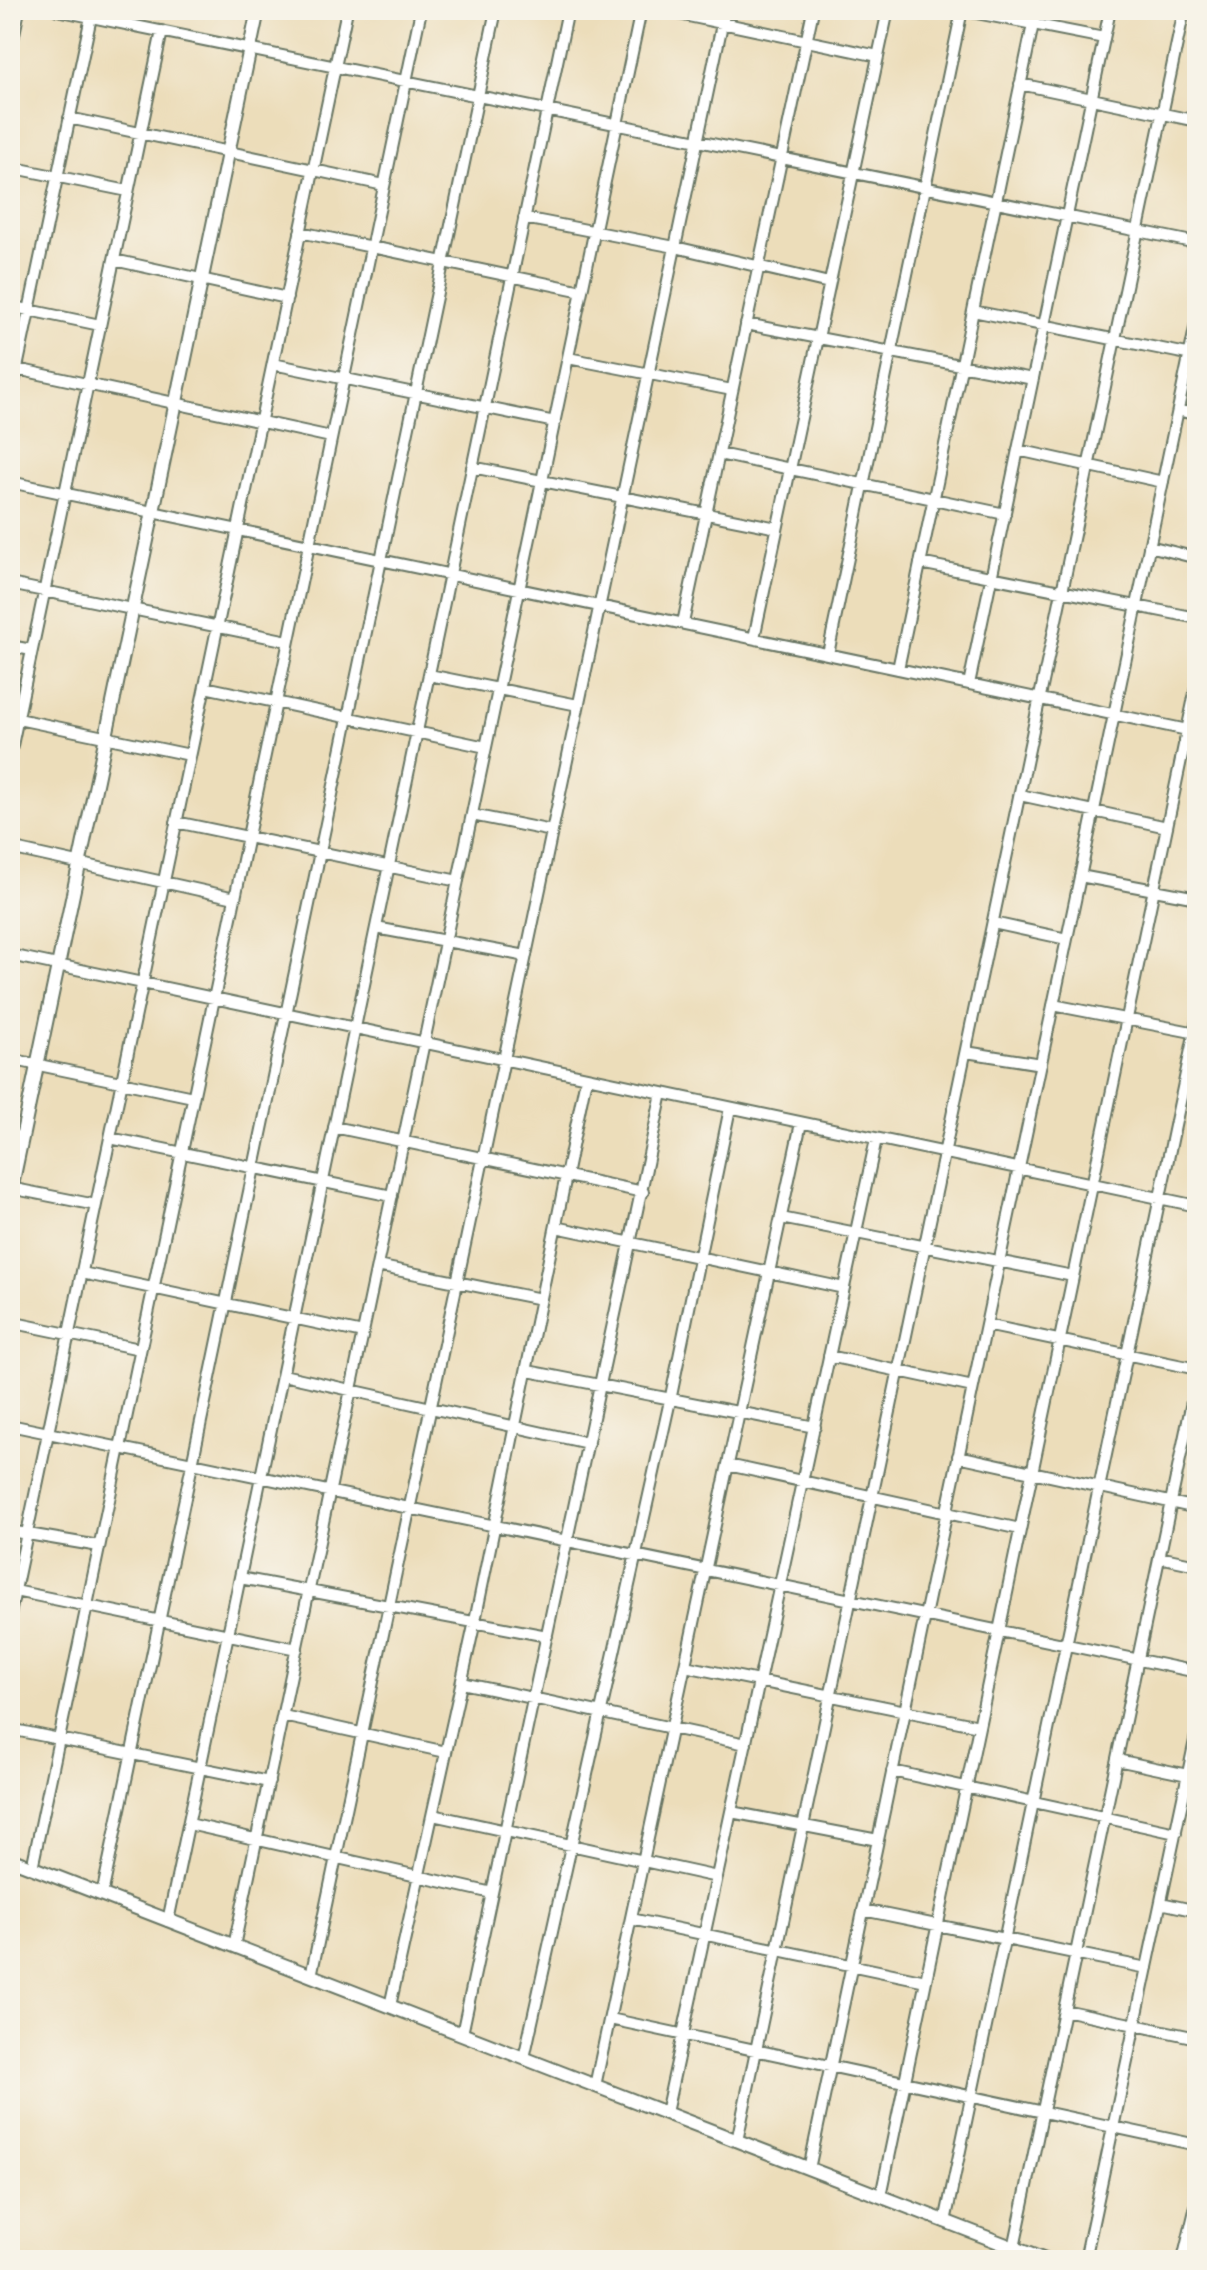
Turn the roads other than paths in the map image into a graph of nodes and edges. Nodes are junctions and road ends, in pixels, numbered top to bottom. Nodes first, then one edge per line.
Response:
1 (19, 10) edge
2 (57, 10) edge
3 (258, 10) edge
4 (347, 10) edge
5 (421, 10) edge
6 (496, 10) edge
7 (568, 10) edge
8 (641, 10) edge
9 (660, 10) edge
10 (725, 10) edge
11 (813, 10) edge
12 (888, 10) edge
13 (962, 10) edge
14 (1036, 10) edge
15 (1110, 10) edge
16 (1184, 10) edge
17 (92, 13) edge
18 (722, 22) junction
19 (1033, 24) junction
20 (162, 31) junction
21 (1104, 38) junction
22 (807, 40) junction
23 (249, 50) junction
24 (10, 53) edge
25 (878, 56) junction
26 (335, 67) junction
27 (406, 81) junction
28 (1020, 84) junction
29 (478, 96) junction
30 (1092, 99) junction
31 (547, 110) junction
32 (1163, 114) junction
33 (69, 118) junction
34 (1197, 121) edge
35 (617, 124) junction
36 (141, 133) junction
37 (697, 140) junction
38 (228, 152) junction
39 (782, 158) junction
40 (10, 167) edge
41 (313, 170) junction
42 (853, 172) junction
43 (57, 177) junction
44 (384, 185) junction
45 (925, 187) junction
46 (128, 191) junction
47 (996, 201) junction
48 (1067, 216) junction
49 (524, 218) junction
50 (1138, 230) junction
51 (300, 232) junction
52 (595, 233) junction
53 (1197, 243) edge
54 (371, 247) junction
55 (675, 247) junction
56 (114, 260) junction
57 (443, 262) junction
58 (759, 266) junction
59 (512, 277) junction
60 (201, 281) junction
61 (829, 283) junction
62 (582, 291) junction
63 (287, 298) junction
64 (10, 306) edge
65 (29, 310) junction
66 (973, 311) junction
67 (1197, 319) edge
68 (746, 324) junction
69 (100, 325) junction
70 (1044, 327) junction
71 (817, 339) junction
72 (1115, 339) junction
73 (891, 352) junction
74 (1193, 355) edge
75 (568, 358) junction
76 (273, 364) junction
77 (962, 365) junction
78 (17, 369) junction
79 (648, 375) junction
80 (1033, 379) junction
81 (343, 380) junction
82 (88, 386) junction
83 (732, 390) junction
84 (415, 395) junction
85 (10, 401) edge
86 (176, 406) junction
87 (484, 410) junction
88 (1178, 410) junction
89 (1197, 415) edge
90 (555, 422) junction
91 (260, 423) junction
92 (331, 437) junction
93 (1018, 450) junction
94 (719, 454) junction
95 (1089, 466) junction
96 (472, 467) junction
97 (790, 469) junction
98 (10, 482) edge
99 (1163, 482) junction
100 (542, 483) junction
101 (863, 485) junction
102 (65, 493) junction
103 (622, 497) junction
104 (934, 499) junction
105 (154, 512) junction
106 (706, 513) junction
107 (1005, 514) junction
108 (238, 528) junction
109 (777, 528) junction
110 (309, 544) junction
111 (1149, 546) junction
112 (1197, 558) edge
113 (381, 559) junction
114 (920, 563) junction
115 (450, 574) junction
116 (992, 577) junction
117 (10, 584) edge
118 (520, 587) junction
119 (1062, 591) junction
120 (44, 592) junction
121 (600, 605) junction
122 (1137, 606) junction
123 (132, 611) junction
124 (1197, 618) edge
125 (683, 623) junction
126 (217, 628) junction
127 (754, 638) junction
128 (288, 641) junction
129 (10, 646) edge
130 (32, 650) junction
131 (828, 654) junction
132 (898, 669) junction
133 (429, 675) junction
134 (1197, 683) edge
135 (969, 684) junction
136 (205, 687) junction
137 (498, 691) junction
138 (1040, 699) junction
139 (276, 701) junction
140 (578, 705) junction
141 (1114, 715) junction
142 (348, 717) junction
143 (18, 719) junction
144 (417, 731) junction
145 (1192, 732) edge
146 (105, 739) junction
147 (486, 747) junction
148 (10, 755) edge
149 (190, 755) junction
150 (1020, 795) junction
151 (1094, 811) junction
152 (472, 815) junction
153 (176, 822) junction
154 (1167, 827) junction
155 (552, 831) junction
156 (247, 837) junction
157 (10, 848) edge
158 (320, 853) junction
159 (79, 865) junction
160 (389, 866) junction
161 (1080, 876) junction
162 (458, 881) junction
163 (163, 884) junction
164 (1154, 890) junction
165 (235, 898) junction
166 (1197, 898) edge
167 (993, 923) junction
168 (376, 928) junction
169 (1067, 939) junction
170 (445, 942) junction
171 (10, 955) edge
172 (526, 956) junction
173 (58, 965) junction
174 (143, 983) junction
175 (214, 998) junction
176 (1053, 1005) junction
177 (286, 1013) junction
178 (1127, 1019) junction
179 (1197, 1021) edge
180 (355, 1028) junction
181 (1196, 1033) edge
182 (425, 1041) junction
183 (966, 1052) junction
184 (10, 1059) edge
185 (504, 1059) junction
186 (1041, 1064) junction
187 (37, 1065) junction
188 (586, 1078) junction
189 (122, 1083) junction
190 (662, 1093) junction
191 (193, 1097) junction
192 (730, 1108) junction
193 (801, 1123) junction
194 (334, 1127) junction
195 (110, 1138) junction
196 (876, 1139) junction
197 (404, 1141) junction
198 (181, 1153) junction
199 (944, 1153) junction
200 (483, 1157) junction
201 (254, 1168) junction
202 (1019, 1169) junction
203 (567, 1174) junction
204 (323, 1182) junction
205 (1092, 1185) junction
206 (10, 1191) edge
207 (643, 1192) junction
208 (392, 1196) junction
209 (1160, 1199) junction
210 (96, 1205) junction
211 (1197, 1206) edge
212 (781, 1218) junction
213 (556, 1227) junction
214 (856, 1233) junction
215 (630, 1243) junction
216 (925, 1246) junction
217 (698, 1257) junction
218 (999, 1261) junction
219 (377, 1266) junction
220 (769, 1272) junction
221 (82, 1273) junction
222 (1073, 1276) junction
223 (457, 1281) junction
224 (844, 1288) junction
225 (153, 1290) junction
226 (541, 1299) junction
227 (225, 1305) junction
228 (294, 1319) junction
229 (10, 1322) edge
230 (986, 1325) junction
231 (363, 1333) junction
232 (69, 1334) junction
233 (1060, 1339) junction
234 (140, 1349) junction
235 (1127, 1354) junction
236 (829, 1356) junction
237 (1197, 1369) edge
238 (528, 1371) junction
239 (899, 1371) junction
240 (283, 1375) junction
241 (1197, 1378) edge
242 (600, 1382) junction
243 (973, 1387) junction
244 (351, 1389) junction
245 (671, 1396) junction
246 (431, 1407) junction
247 (737, 1413) junction
248 (10, 1425) edge
249 (515, 1427) junction
250 (815, 1427) junction
251 (48, 1433) junction
252 (588, 1443) junction
253 (120, 1448) junction
254 (958, 1456) junction
255 (192, 1464) junction
256 (728, 1465) junction
257 (1032, 1472) junction
258 (261, 1478) junction
259 (802, 1481) junction
260 (1099, 1488) junction
261 (330, 1492) junction
262 (872, 1497) junction
263 (1171, 1502) junction
264 (1197, 1508) edge
265 (409, 1510) junction
266 (946, 1513) junction
267 (495, 1525) junction
268 (1020, 1529) junction
269 (10, 1531) edge
270 (27, 1534) junction
271 (566, 1540) junction
272 (99, 1546) junction
273 (635, 1555) junction
274 (1159, 1557) junction
275 (1197, 1565) edge
276 (707, 1569) junction
277 (240, 1578) junction
278 (779, 1584) junction
279 (309, 1590) junction
280 (15, 1591) junction
281 (850, 1600) junction
282 (389, 1604) junction
283 (87, 1606) junction
284 (10, 1614) edge
285 (925, 1616) junction
286 (159, 1621) junction
287 (475, 1621) junction
288 (999, 1632) junction
289 (228, 1635) junction
290 (547, 1636) junction
291 (1066, 1646) junction
292 (297, 1649) junction
293 (1138, 1661) junction
294 (685, 1666) junction
295 (1197, 1672) edge
296 (759, 1681) junction
297 (462, 1683) junction
298 (830, 1695) junction
299 (533, 1699) junction
300 (905, 1709) junction
301 (600, 1711) junction
302 (283, 1716) junction
303 (672, 1726) junction
304 (979, 1726) junction
305 (10, 1729) edge
306 (1197, 1731) edge
307 (362, 1734) junction
308 (59, 1739) junction
309 (746, 1744) junction
310 (446, 1752) junction
311 (131, 1754) junction
312 (1117, 1760) junction
313 (200, 1768) junction
314 (892, 1771) junction
315 (1192, 1776) edge
316 (269, 1782) junction
317 (966, 1787) junction
318 (1034, 1801) junction
319 (731, 1812) junction
320 (433, 1815) junction
321 (1105, 1817) junction
322 (189, 1824) junction
323 (803, 1827) junction
324 (506, 1830) junction
325 (1176, 1833) junction
326 (256, 1840) junction
327 (878, 1840) junction
328 (571, 1844) junction
329 (10, 1859) edge
330 (336, 1859) junction
331 (644, 1860) junction
332 (32, 1868) junction
333 (419, 1875) junction
334 (717, 1877) junction
335 (492, 1893) junction
336 (102, 1895) junction
337 (1161, 1903) junction
338 (863, 1910) junction
339 (1197, 1911) edge
340 (631, 1919) junction
341 (168, 1921) junction
342 (937, 1925) junction
343 (705, 1934) junction
344 (1005, 1939) junction
345 (234, 1946) junction
346 (777, 1950) junction
347 (1076, 1954) junction
348 (851, 1966) junction
349 (1147, 1968) junction
350 (311, 1976) junction
351 (926, 1981) junction
352 (390, 2006) junction
353 (1064, 2010) junction
354 (610, 2019) junction
355 (1135, 2025) junction
356 (462, 2034) junction
357 (683, 2035) junction
358 (1197, 2038) edge
359 (756, 2050) junction
360 (524, 2058) junction
361 (830, 2067) junction
362 (904, 2084) junction
363 (595, 2086) junction
364 (971, 2098) junction
365 (1043, 2112) junction
366 (666, 2113) junction
367 (1114, 2127) junction
368 (737, 2141) junction
369 (1197, 2145) edge
370 (809, 2169) junction
371 (881, 2196) junction
372 (1197, 2206) edge
373 (945, 2222) junction
374 (1014, 2248) junction
375 (1045, 2260) edge
376 (1085, 2260) edge
377 (1184, 2260) edge

1 - 24 street
2 - 17 street
3 - 23 street
4 - 26 street
5 - 27 street
6 - 29 street
7 - 31 street
8 - 35 street
9 - 18 street
10 - 18 street
11 - 22 street
12 - 25 street
13 - 19 street
13 - 45 street
14 - 19 street
15 - 21 street
16 - 32 street
17 - 20 street
17 - 33 street
18 - 22 street
18 - 37 street
19 - 21 street
19 - 28 street
20 - 23 street
20 - 36 street
21 - 30 street
22 - 25 street
22 - 39 street
23 - 26 street
23 - 38 street
25 - 42 street
26 - 27 street
26 - 41 street
27 - 29 street
27 - 44 street
28 - 30 street
28 - 47 street
29 - 31 street
29 - 57 street
30 - 32 street
30 - 48 street
31 - 35 street
31 - 49 street
32 - 34 street
32 - 50 street
33 - 36 street
33 - 43 street
35 - 37 street
35 - 52 street
36 - 38 street
36 - 46 street
37 - 39 street
37 - 55 street
38 - 41 street
38 - 60 street
39 - 42 street
39 - 58 street
40 - 43 street
41 - 44 street
41 - 51 street
42 - 45 street
42 - 61 street
43 - 46 street
43 - 65 street
44 - 54 street
45 - 47 street
45 - 73 street
46 - 56 street
47 - 48 street
47 - 66 street
48 - 50 street
48 - 70 street
49 - 52 street
49 - 59 street
50 - 53 street
50 - 72 street
51 - 54 street
51 - 63 street
52 - 55 street
52 - 62 street
54 - 57 street
54 - 81 street
55 - 58 street
55 - 79 street
56 - 60 street
56 - 69 street
57 - 59 street
57 - 84 street
58 - 61 street
58 - 68 street
59 - 62 street
59 - 87 street
60 - 63 street
60 - 86 street
61 - 71 street
62 - 75 street
63 - 76 street
64 - 65 street
65 - 69 street
65 - 78 street
66 - 70 street
66 - 77 street
67 - 74 street
68 - 71 street
68 - 83 street
69 - 82 street
70 - 72 street
70 - 80 street
71 - 73 street
71 - 97 street
72 - 74 street
72 - 95 street
73 - 77 street
73 - 101 street
74 - 88 street
75 - 79 street
75 - 90 street
76 - 81 street
76 - 91 street
77 - 80 street
77 - 104 street
78 - 82 street
78 - 85 street
79 - 83 street
79 - 103 street
80 - 93 street
81 - 84 street
81 - 92 street
82 - 86 street
82 - 102 street
83 - 94 street
84 - 87 street
84 - 113 street
86 - 91 street
86 - 105 street
87 - 90 street
87 - 96 street
88 - 89 street
88 - 99 street
90 - 100 street
91 - 92 street
91 - 108 street
92 - 110 street
93 - 95 street
93 - 107 street
94 - 97 street
94 - 106 street
95 - 99 street
95 - 119 street
96 - 100 street
96 - 115 street
97 - 101 street
97 - 109 street
98 - 102 street
99 - 111 street
100 - 103 street
100 - 118 street
101 - 104 street
101 - 131 street
102 - 105 street
102 - 120 street
103 - 106 street
103 - 121 street
104 - 107 street
104 - 114 street
105 - 108 street
105 - 123 street
106 - 109 street
106 - 125 street
107 - 116 street
108 - 110 street
108 - 126 street
109 - 127 street
110 - 113 street
110 - 128 street
111 - 112 street
111 - 122 street
113 - 115 street
113 - 142 street
114 - 116 street
114 - 132 street
115 - 118 street
115 - 133 street
116 - 119 street
116 - 135 street
117 - 120 street
118 - 121 street
118 - 137 street
119 - 122 street
119 - 138 street
120 - 123 street
120 - 130 street
121 - 125 street
121 - 140 street
122 - 124 street
122 - 141 street
123 - 126 street
123 - 146 street
125 - 127 street
126 - 128 street
126 - 136 street
127 - 131 street
128 - 139 street
129 - 130 street
130 - 143 street
131 - 132 street
132 - 135 street
133 - 137 street
133 - 144 street
134 - 145 street
135 - 138 street
136 - 139 street
136 - 149 street
137 - 140 street
137 - 147 street
138 - 141 street
138 - 150 street
139 - 142 street
139 - 156 street
140 - 155 street
141 - 145 street
141 - 151 street
142 - 144 street
142 - 158 street
143 - 146 street
143 - 148 street
144 - 147 street
144 - 160 street
145 - 154 street
146 - 149 street
146 - 159 street
147 - 152 street
149 - 153 street
150 - 151 street
150 - 167 street
151 - 154 street
151 - 161 street
152 - 155 street
152 - 162 street
153 - 156 street
153 - 163 street
154 - 164 street
155 - 172 street
156 - 158 street
156 - 165 street
157 - 159 street
158 - 160 street
158 - 177 street
159 - 163 street
159 - 173 street
160 - 162 street
160 - 168 street
161 - 164 street
161 - 169 street
162 - 170 street
163 - 165 street
163 - 174 street
164 - 166 street
164 - 178 street
165 - 175 street
167 - 169 street
167 - 183 street
168 - 170 street
168 - 180 street
169 - 176 street
170 - 172 street
170 - 182 street
171 - 173 street
172 - 185 street
173 - 174 street
173 - 187 street
174 - 175 street
174 - 189 street
175 - 177 street
175 - 191 street
176 - 178 street
176 - 186 street
177 - 180 street
177 - 201 street
178 - 181 street
178 - 205 street
179 - 181 street
180 - 182 street
180 - 194 street
181 - 209 street
182 - 185 street
182 - 197 street
183 - 186 street
183 - 199 street
184 - 187 street
185 - 188 street
185 - 200 street
186 - 202 street
187 - 189 street
187 - 206 street
188 - 190 street
188 - 203 street
189 - 191 street
189 - 195 street
190 - 192 street
190 - 207 street
191 - 198 street
192 - 193 street
192 - 217 street
193 - 196 street
193 - 212 street
194 - 197 street
194 - 204 street
195 - 198 street
195 - 210 street
196 - 199 street
196 - 214 street
197 - 200 street
197 - 208 street
198 - 201 street
198 - 225 street
199 - 202 street
199 - 216 street
200 - 203 street
200 - 223 street
201 - 204 street
201 - 227 street
202 - 205 street
202 - 218 street
203 - 207 street
203 - 213 street
204 - 208 street
204 - 228 street
205 - 209 street
205 - 222 street
206 - 210 street
207 - 215 street
208 - 219 street
209 - 211 street
209 - 235 street
210 - 221 street
212 - 214 street
212 - 220 street
213 - 215 street
213 - 226 street
214 - 216 street
214 - 224 street
215 - 217 street
215 - 242 street
216 - 218 street
216 - 239 street
217 - 220 street
217 - 245 street
218 - 222 street
218 - 230 street
219 - 223 street
219 - 231 street
220 - 224 street
220 - 247 street
221 - 225 street
221 - 232 street
222 - 233 street
223 - 226 street
223 - 246 street
224 - 236 street
225 - 227 street
225 - 234 street
226 - 238 street
227 - 228 street
227 - 255 street
228 - 231 street
228 - 240 street
229 - 232 street
230 - 233 street
230 - 243 street
231 - 244 street
232 - 234 street
232 - 251 street
233 - 235 street
233 - 257 street
234 - 253 street
235 - 237 street
235 - 260 street
236 - 239 street
236 - 250 street
238 - 242 street
238 - 249 street
239 - 243 street
239 - 262 street
240 - 244 street
240 - 258 street
241 - 263 street
242 - 245 street
242 - 252 street
243 - 254 street
244 - 246 street
244 - 261 street
245 - 247 street
245 - 273 street
246 - 249 street
246 - 265 street
247 - 250 street
247 - 256 street
248 - 251 street
249 - 252 street
249 - 267 street
250 - 259 street
251 - 253 street
251 - 270 street
252 - 271 street
253 - 255 street
253 - 272 street
254 - 257 street
254 - 266 street
255 - 258 street
255 - 286 street
256 - 259 street
256 - 276 street
257 - 260 street
257 - 268 street
258 - 261 street
258 - 277 street
259 - 262 street
259 - 278 street
260 - 263 street
260 - 291 street
261 - 265 street
261 - 279 street
262 - 266 street
262 - 281 street
263 - 264 street
263 - 274 street
265 - 267 street
265 - 282 street
266 - 268 street
266 - 285 street
267 - 271 street
267 - 287 street
268 - 288 street
269 - 270 street
270 - 272 street
270 - 280 street
271 - 273 street
271 - 290 street
272 - 283 street
273 - 276 street
273 - 301 street
274 - 275 street
274 - 293 street
276 - 278 street
276 - 294 street
277 - 279 street
277 - 289 street
278 - 281 street
278 - 296 street
279 - 282 street
279 - 292 street
280 - 283 street
280 - 284 street
281 - 285 street
281 - 298 street
282 - 287 street
282 - 307 street
283 - 286 street
283 - 308 street
285 - 288 street
285 - 300 street
286 - 289 street
286 - 311 street
287 - 290 street
287 - 297 street
288 - 291 street
288 - 304 street
289 - 292 street
289 - 313 street
290 - 299 street
291 - 293 street
291 - 318 street
292 - 302 street
293 - 295 street
293 - 312 street
294 - 296 street
294 - 303 street
296 - 298 street
296 - 309 street
297 - 299 street
297 - 310 street
298 - 300 street
298 - 323 street
299 - 301 street
299 - 324 street
300 - 304 street
300 - 314 street
301 - 303 street
301 - 328 street
302 - 307 street
302 - 316 street
303 - 309 street
303 - 331 street
304 - 317 street
305 - 308 street
306 - 315 street
307 - 310 street
307 - 330 street
308 - 311 street
308 - 332 street
309 - 319 street
310 - 320 street
311 - 313 street
311 - 336 street
312 - 315 street
312 - 321 street
313 - 316 street
313 - 322 street
314 - 317 street
314 - 327 street
315 - 325 street
316 - 326 street
317 - 318 street
317 - 342 street
318 - 321 street
318 - 344 street
319 - 323 street
319 - 334 street
320 - 324 street
320 - 333 street
321 - 325 street
321 - 347 street
322 - 326 street
322 - 341 street
323 - 327 street
323 - 346 street
324 - 328 street
324 - 335 street
325 - 337 street
326 - 330 street
326 - 345 street
327 - 338 street
328 - 331 street
328 - 360 street
329 - 332 street
330 - 333 street
330 - 350 street
331 - 334 street
331 - 340 street
332 - 336 street
333 - 335 street
333 - 352 street
334 - 343 street
335 - 356 street
336 - 341 street
337 - 339 street
337 - 349 street
338 - 342 street
338 - 348 street
340 - 343 street
340 - 354 street
341 - 345 street
342 - 344 street
342 - 351 street
343 - 346 street
343 - 357 street
344 - 347 street
344 - 364 street
345 - 350 street
346 - 348 street
346 - 359 street
347 - 349 street
347 - 353 street
348 - 351 street
348 - 361 street
349 - 355 street
350 - 352 street
351 - 362 street
352 - 356 street
353 - 355 street
353 - 365 street
354 - 357 street
354 - 363 street
355 - 358 street
355 - 367 street
356 - 360 street
357 - 359 street
357 - 366 street
359 - 361 street
359 - 368 street
360 - 363 street
361 - 362 street
361 - 370 street
362 - 364 street
362 - 371 street
363 - 366 street
364 - 365 street
364 - 373 street
365 - 367 street
365 - 374 street
366 - 368 street
367 - 369 street
367 - 376 street
368 - 370 street
370 - 371 street
371 - 373 street
372 - 377 street
373 - 374 street
374 - 375 street

